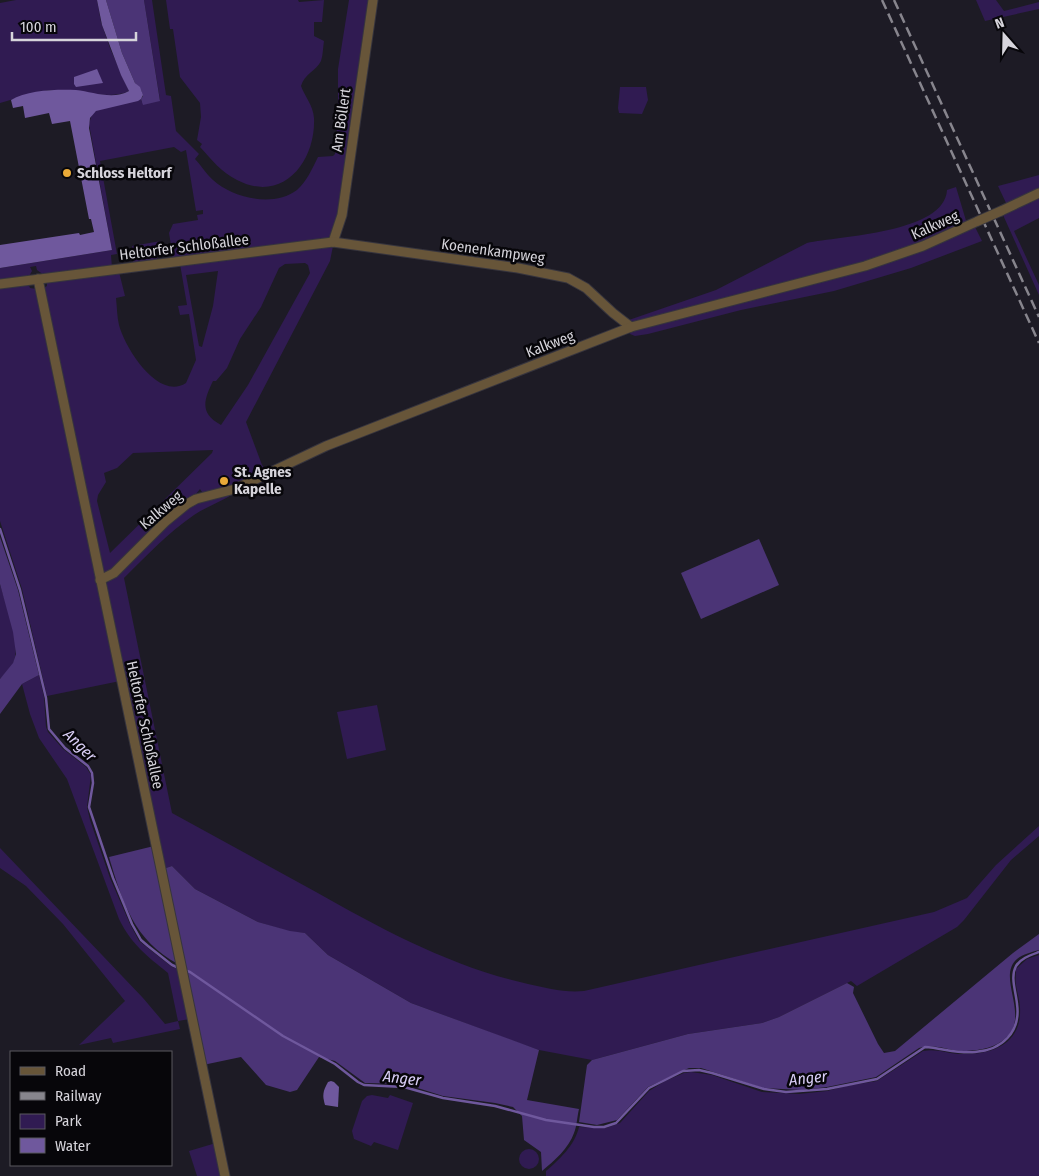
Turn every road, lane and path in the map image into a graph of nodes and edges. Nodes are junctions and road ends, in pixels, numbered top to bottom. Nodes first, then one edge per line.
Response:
1 (373, 0) edge
2 (1039, 193) edge
3 (333, 242) junction
4 (38, 279) junction
5 (0, 284) edge
6 (631, 327) junction
7 (100, 580) junction
8 (225, 1176) edge

1 - 3 street, Am Böllert
2 - 6 street, Kalkweg, bridge
3 - 4 street, Heltorfer Schloßallee
3 - 6 street, Koenenkampweg
4 - 5 street, Heltorfer Schloßallee
4 - 7 street, Heltorfer Schloßallee
6 - 7 street, Kalkweg
7 - 8 street, Heltorfer Schloßallee

